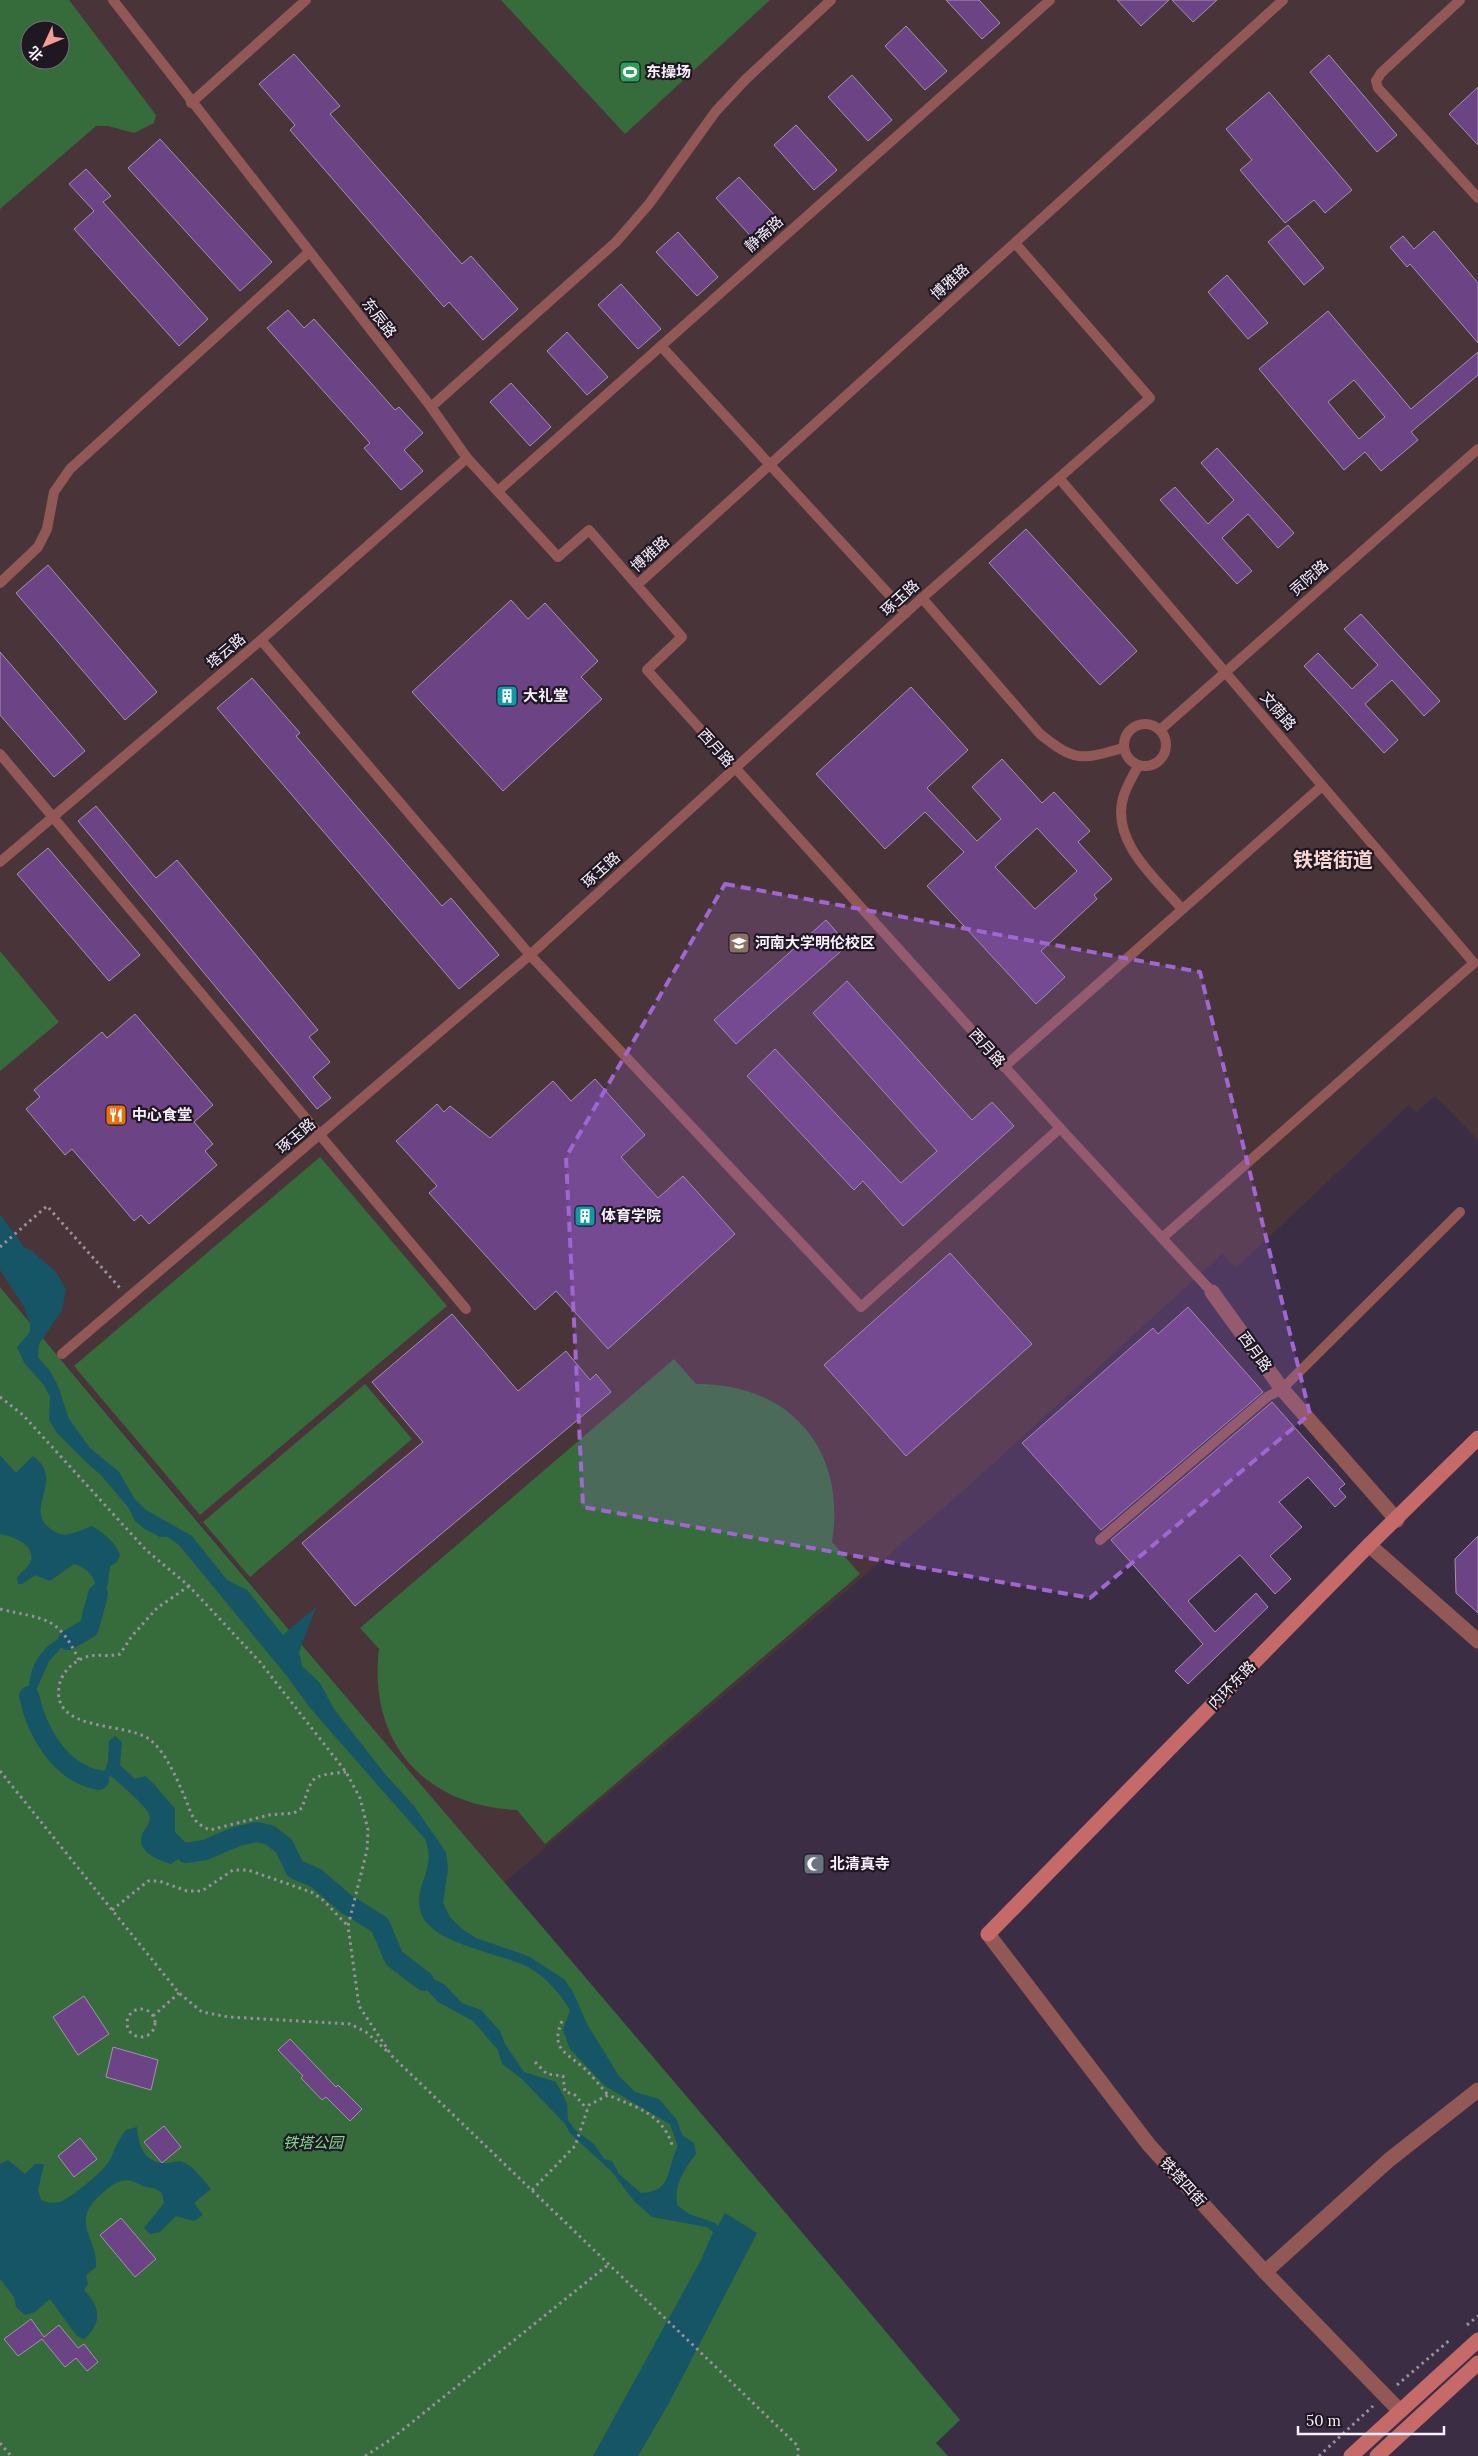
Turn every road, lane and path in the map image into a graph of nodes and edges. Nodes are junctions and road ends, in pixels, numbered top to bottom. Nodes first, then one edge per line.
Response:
1 (112, 0) edge
2 (306, 0) edge
3 (831, 0) edge
4 (1050, 0) edge
5 (1283, 0) edge
6 (1460, 0) edge
7 (191, 103) junction
8 (1478, 198) edge
9 (1015, 243) junction
10 (308, 253) junction
11 (661, 346) junction
12 (431, 407) junction
13 (1478, 449) edge
14 (467, 458) junction
15 (770, 465) junction
16 (1059, 478) junction
17 (498, 491) junction
18 (0, 583) edge
19 (637, 586) junction
20 (922, 598) junction
21 (906, 613) junction
22 (261, 640) junction
23 (1225, 672) junction
24 (1160, 730) junction
25 (1123, 748) junction
26 (0, 754) edge
27 (1138, 766) junction
28 (734, 769) junction
29 (1322, 786) junction
30 (53, 817) junction
31 (0, 862) edge
32 (1182, 909) junction
33 (530, 955) junction
34 (1004, 1067) junction
35 (1060, 1128) junction
36 (320, 1135) junction
37 (1460, 1212) dead end
38 (1162, 1238) junction
39 (0, 1247) edge
40 (1212, 1292) joint
41 (129, 1298) junction
42 (466, 1309) dead end
43 (62, 1354) dead end
44 (1282, 1389) junction
45 (0, 1397) edge
46 (1478, 1438) edge
47 (1397, 1520) junction
48 (1100, 1540) dead end
49 (1369, 1545) junction
50 (189, 1586) junction
51 (0, 1609) edge
52 (1478, 1641) edge
53 (80, 1660) junction
54 (0, 1771) edge
55 (346, 1772) junction
56 (112, 1910) junction
57 (348, 1926) junction
58 (988, 1934) joint
59 (179, 1993) junction
60 (153, 2016) junction
61 (562, 2021) dead end
62 (392, 2056) junction
63 (535, 2062) dead end
64 (1478, 2090) edge
65 (608, 2094) junction
66 (587, 2109) junction
67 (672, 2145) dead end
68 (532, 2190) junction
69 (609, 2264) junction
70 (1265, 2272) junction
71 (1478, 2340) edge
72 (1478, 2363) edge
73 (1400, 2411) junction
74 (0, 2443) edge
75 (11, 2456) edge
76 (366, 2456) edge
77 (798, 2456) edge
78 (1351, 2456) edge
79 (1377, 2456) edge

1 - 7 lane, 东辰路
2 - 7 lane
3 - 12 lane
4 - 11 lane, 静斋路
5 - 9 lane, 博雅路
6 - 8 lane
7 - 10 lane, 东辰路
9 - 15 lane, 博雅路
9 - 16 lane, 琢玉路
10 - 12 lane, 东辰路
10 - 18 lane
11 - 15 lane
11 - 17 lane, 静斋路
12 - 14 lane, 东辰路
13 - 23 lane, 贡院路
14 - 17 lane, 东辰路
14 - 22 lane, 塔云路
15 - 19 lane, 博雅路
15 - 21 lane
16 - 20 lane, 琢玉路
16 - 23 lane, 文荫路
17 - 19 lane, 东辰路
19 - 28 lane, 西月路
20 - 21 lane, 琢玉路
20 - 25 lane
21 - 28 lane, 琢玉路
22 - 30 lane, 塔云路
22 - 33 lane
23 - 24 lane, 贡院路
23 - 29 lane, 文荫路
24 - 25 lane
24 - 27 lane
25 - 27 lane
26 - 30 lane
27 - 32 lane
28 - 33 lane, 琢玉路
28 - 34 lane, 西月路
29 - 32 lane
29 - 38 lane, 文荫路
30 - 31 lane, 塔云路
30 - 36 lane
32 - 34 lane
33 - 35 lane
33 - 36 lane, 琢玉路
34 - 35 lane, 西月路
35 - 38 lane, 西月路
36 - 41 lane, 琢玉路
36 - 42 lane
37 - 44 lane
38 - 40 lane, 西月路
39 - 41 path
40 - 44 street, 西月路
41 - 43 lane, 琢玉路
44 - 47 street, 西月路
44 - 48 lane
45 - 50 path
46 - 47 street, 内环东路
47 - 49 street, 内环东路
49 - 52 street
49 - 58 street, 内环东路
50 - 53 path
50 - 55 path
51 - 53 path
53 - 55 path
54 - 56 path
55 - 57 path
56 - 57 path
56 - 59 path
57 - 62 path
58 - 70 street, 铁塔四街
59 - 60 path
59 - 62 path
60 - 60 path
61 - 65 path
62 - 68 path
63 - 66 path
64 - 70 street
65 - 66 path
65 - 67 path
66 - 68 path
68 - 69 path
69 - 76 path
69 - 77 path
70 - 73 street, 铁塔四街
71 - 73 street
72 - 79 street
73 - 78 street
74 - 75 path

